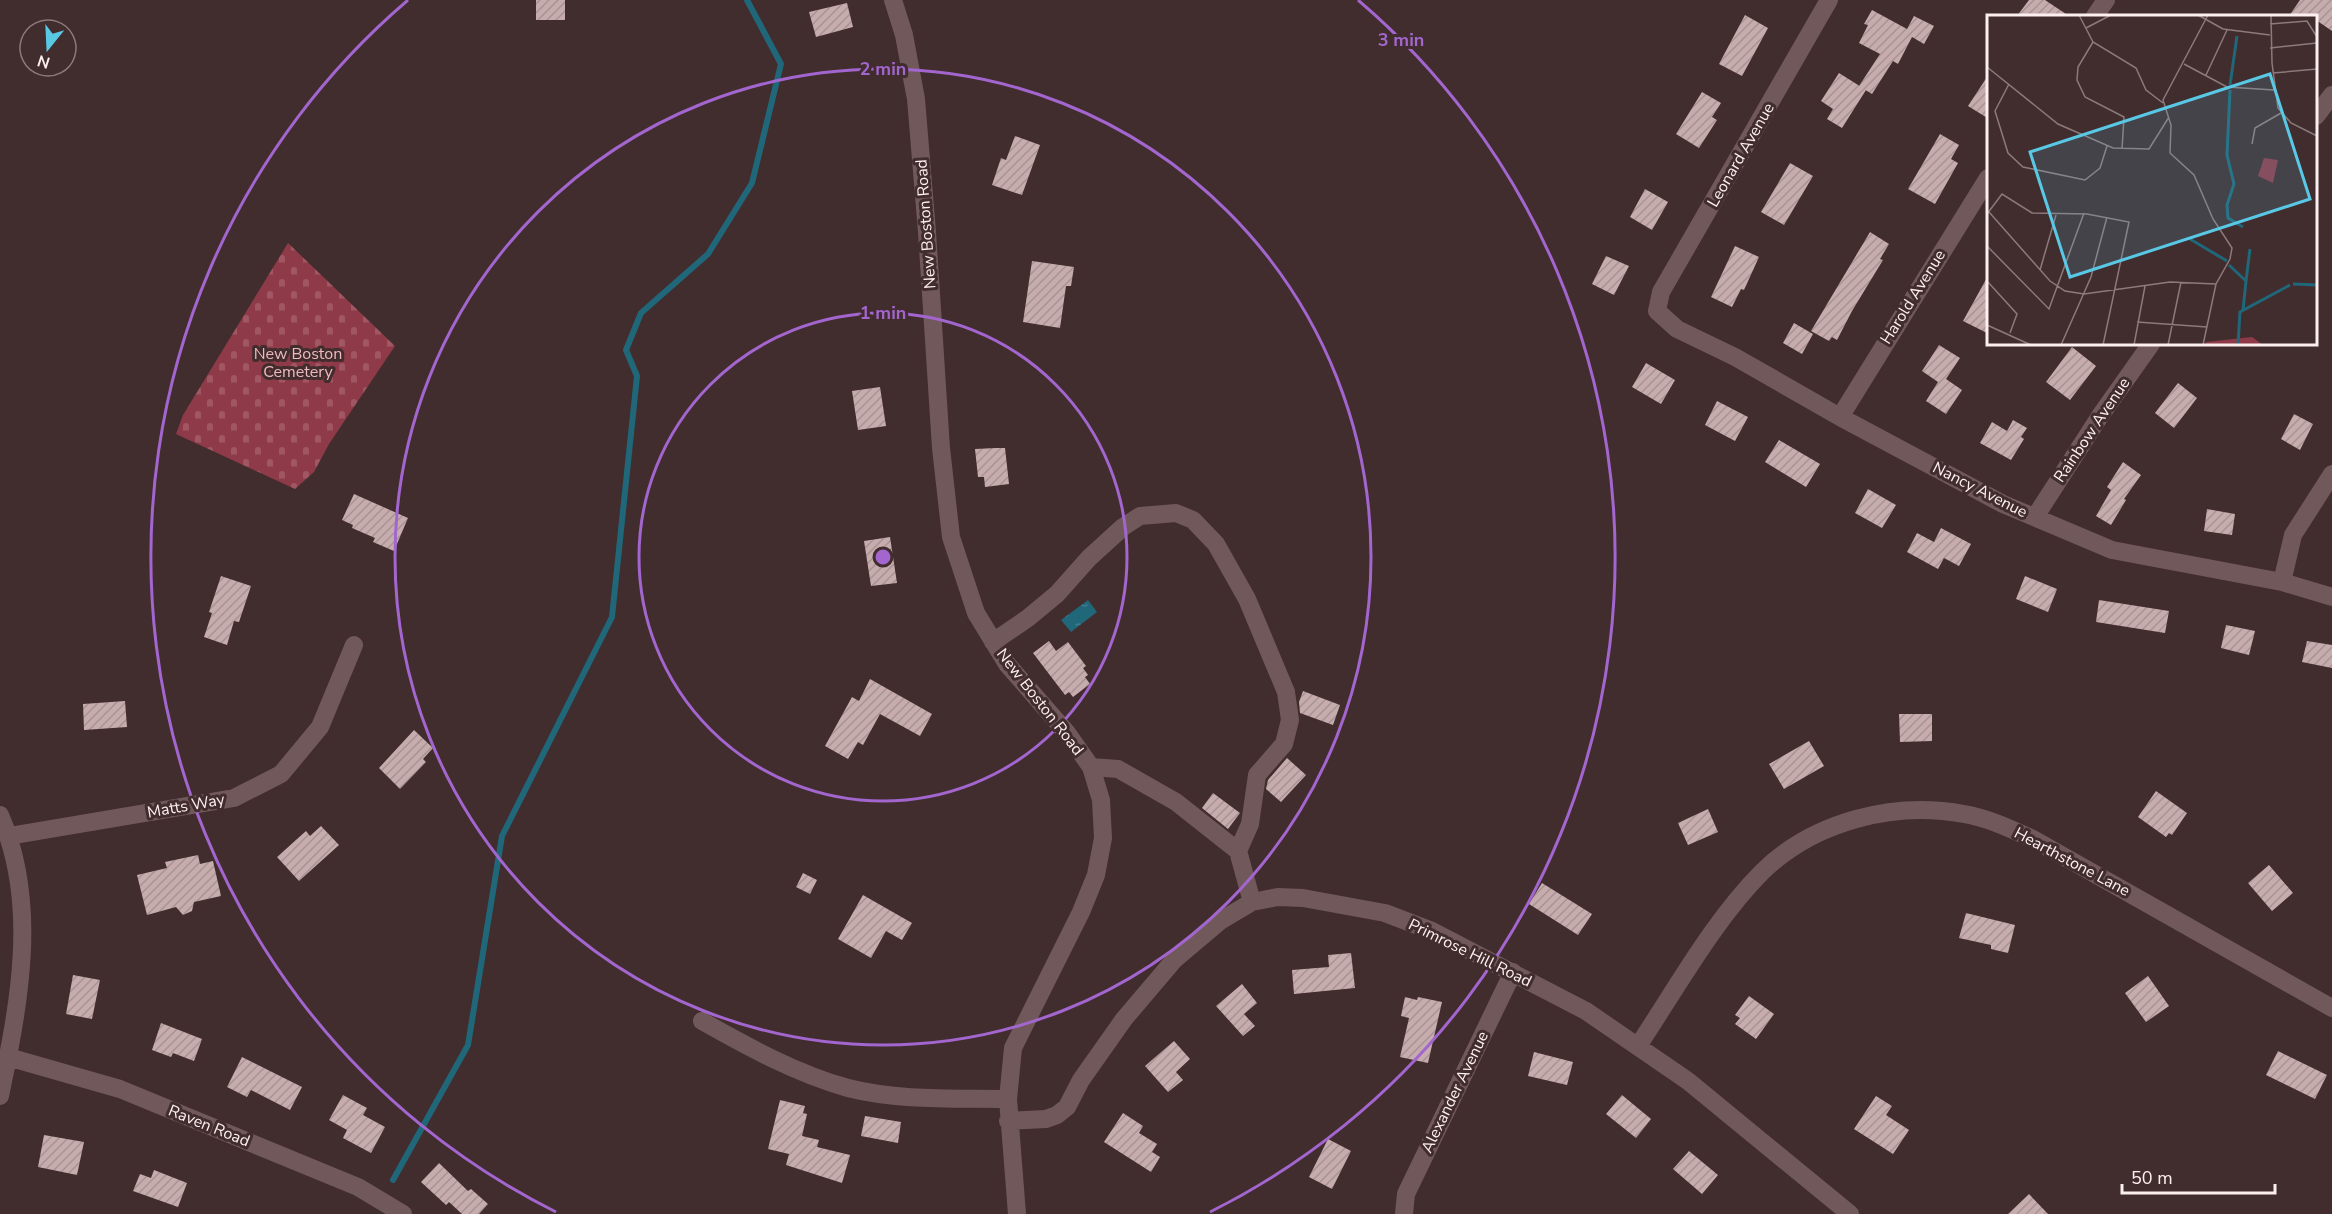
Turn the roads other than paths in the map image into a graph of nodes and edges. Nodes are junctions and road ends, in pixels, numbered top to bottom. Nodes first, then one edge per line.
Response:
1 (893, 0) edge
2 (1829, 0) edge
3 (2106, 0) edge
4 (2096, 15) edge
5 (2332, 94) edge
6 (2317, 115) edge
7 (1987, 181) edge
8 (1657, 311) joint
9 (2150, 345) edge
10 (1840, 417) junction
11 (2332, 474) edge
12 (2035, 517) junction
13 (2282, 582) junction
14 (2332, 597) edge
15 (993, 642) junction
16 (354, 645) dead end
17 (1091, 767) junction
18 (0, 815) edge
19 (9, 836) junction
20 (1238, 851) junction
21 (1252, 902) junction
22 (1513, 972) junction
23 (2332, 1008) edge
24 (702, 1021) dead end
25 (1638, 1046) junction
26 (8, 1057) junction
27 (0, 1096) edge
28 (1008, 1099) junction
29 (1008, 1121) junction
30 (403, 1214) edge
31 (1017, 1214) edge
32 (1404, 1214) edge
33 (1850, 1214) edge

1 - 15 street, New Boston Road
2 - 8 street, Leonard Avenue
3 - 4 street
5 - 6 street
7 - 10 street, Harold Avenue
8 - 10 street, Nancy Avenue
9 - 12 street, Rainbow Avenue
10 - 12 street, Nancy Avenue
11 - 13 street
12 - 13 street, Nancy Avenue
13 - 14 street, Nancy Avenue
15 - 17 street, New Boston Road
15 - 20 street
16 - 19 street, Matts Way
17 - 20 street
17 - 28 street, New Boston Road
18 - 19 street
19 - 26 street
20 - 21 street
21 - 22 street, Primrose Hill Road
21 - 29 street, Primrose Hill Road
22 - 25 street, Primrose Hill Road
22 - 32 street, Alexander Avenue
23 - 25 street, Hearthstone Lane
24 - 28 street
25 - 33 street, Primrose Hill Road
26 - 27 street
26 - 30 street, Raven Road
28 - 29 street, New Boston Road
29 - 31 street, New Boston Road

